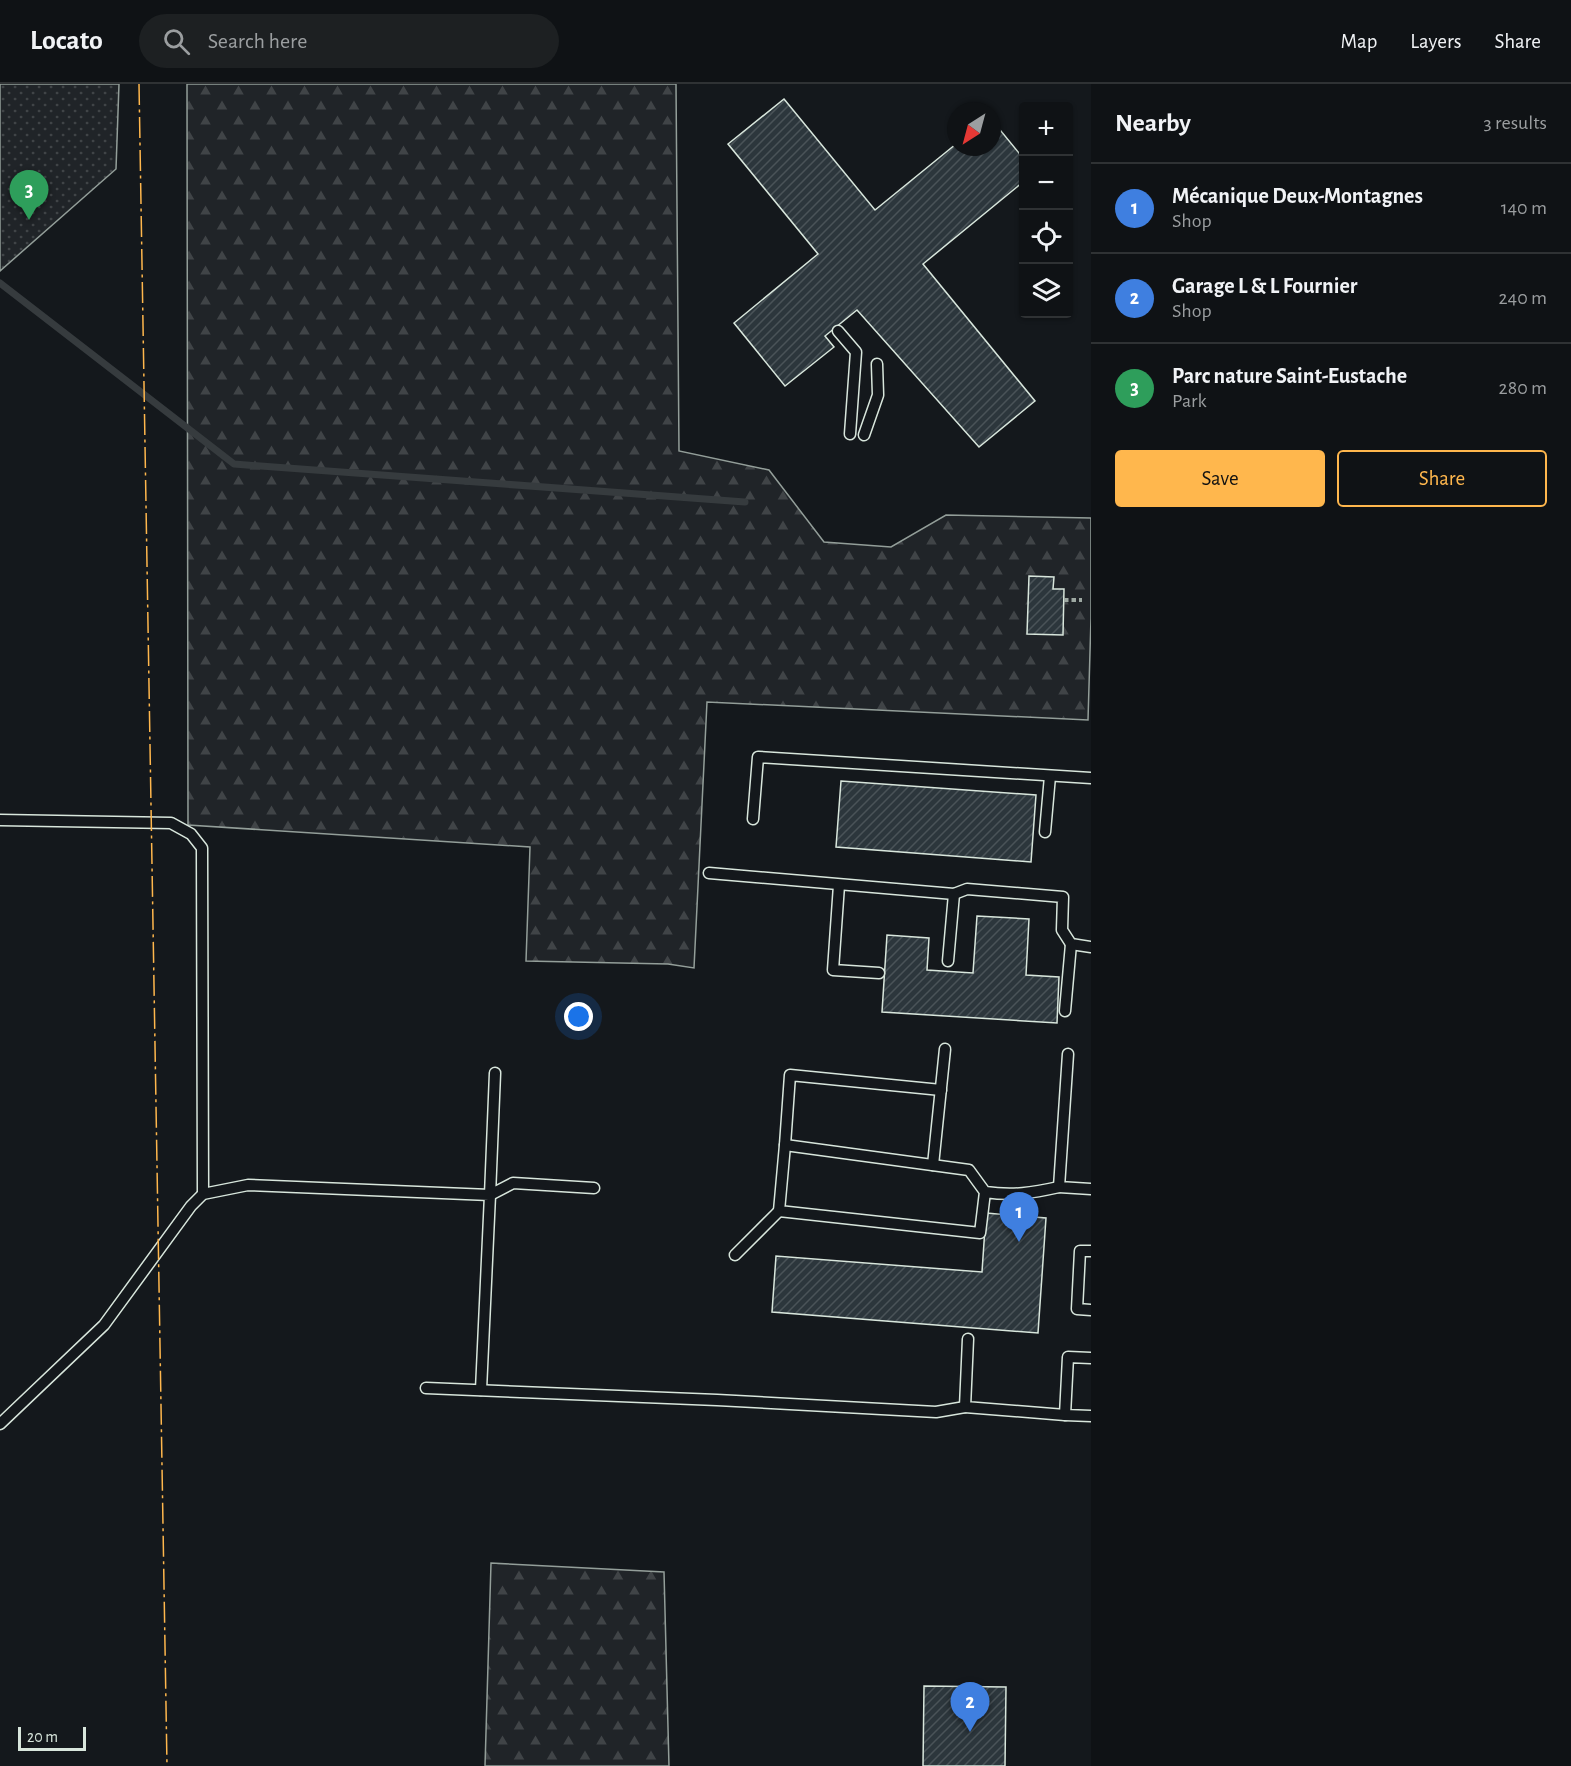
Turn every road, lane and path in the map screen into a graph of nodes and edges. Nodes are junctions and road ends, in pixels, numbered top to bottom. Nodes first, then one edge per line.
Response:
1 (838, 331) dead end
2 (878, 364) dead end
3 (850, 434) dead end
4 (864, 435) dead end
5 (1064, 600) dead end
6 (1082, 600) dead end
7 (1050, 776) junction
8 (1091, 778) edge
9 (753, 819) dead end
10 (0, 820) edge
11 (1045, 832) dead end
12 (709, 873) dead end
13 (839, 885) junction
14 (954, 894) junction
15 (1071, 944) junction
16 (1091, 947) edge
17 (948, 961) dead end
18 (879, 973) dead end
19 (1065, 1011) dead end
20 (945, 1049) dead end
21 (1068, 1054) dead end
22 (495, 1072) dead end
23 (941, 1090) junction
24 (785, 1146) junction
25 (933, 1165) junction
26 (1059, 1187) junction
27 (594, 1188) dead end
28 (1091, 1190) edge
29 (985, 1192) junction
30 (203, 1194) junction
31 (490, 1195) junction
32 (779, 1211) junction
33 (1091, 1251) edge
34 (735, 1255) dead end
35 (1091, 1310) edge
36 (968, 1339) dead end
37 (1091, 1358) edge
38 (426, 1388) dead end
39 (481, 1390) junction
40 (964, 1407) junction
41 (1065, 1415) junction
42 (1091, 1416) edge
43 (0, 1424) edge

1 - 3 lane
2 - 4 lane
5 - 6 path
7 - 8 lane
7 - 9 lane
7 - 11 lane
10 - 30 lane
12 - 13 lane
13 - 14 lane
13 - 18 lane
14 - 15 lane
14 - 17 lane
15 - 16 lane
15 - 19 lane
20 - 23 lane
21 - 26 lane
22 - 31 lane
23 - 24 lane
23 - 25 lane
24 - 25 lane
24 - 32 lane
25 - 29 lane
26 - 28 lane
26 - 29 lane
27 - 31 lane
29 - 32 lane
30 - 31 lane
30 - 43 lane
31 - 39 lane
32 - 34 lane
33 - 35 lane
36 - 40 lane
37 - 41 lane
38 - 39 lane
39 - 40 lane
40 - 41 lane
41 - 42 lane

